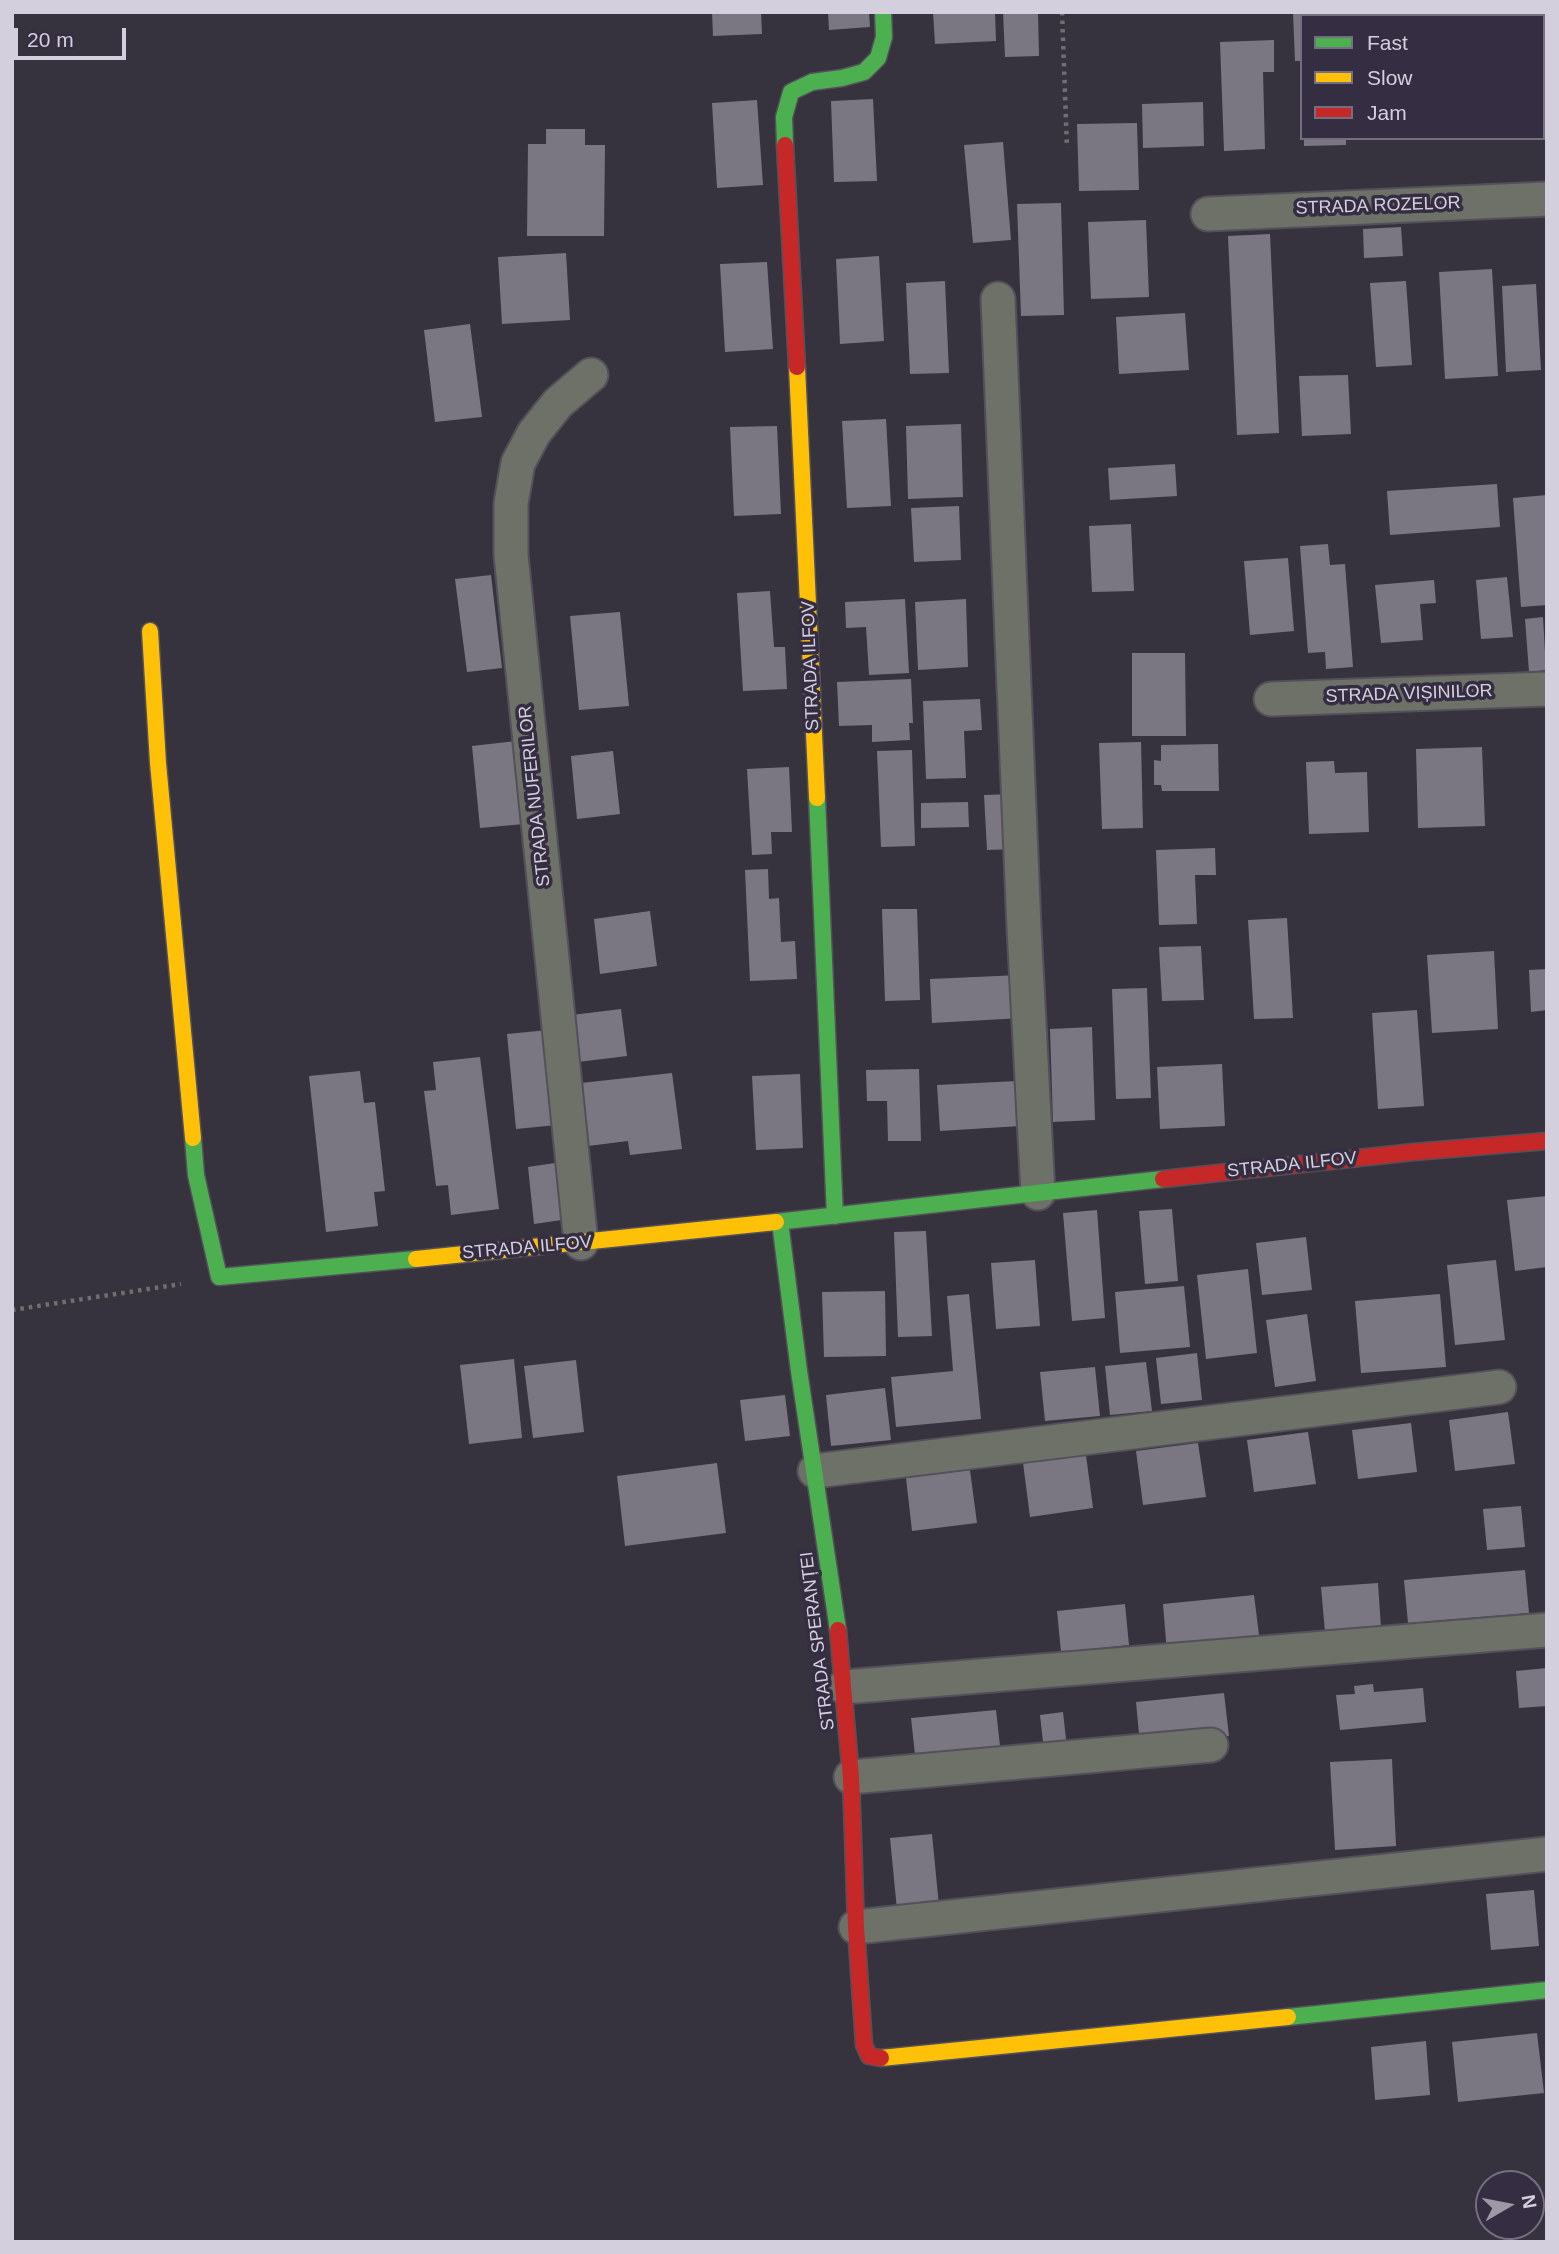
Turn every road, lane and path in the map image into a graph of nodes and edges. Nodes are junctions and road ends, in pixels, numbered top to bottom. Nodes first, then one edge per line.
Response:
1 (883, 12) edge
2 (1062, 12) edge
3 (1067, 148) dead end
4 (1547, 199) edge
5 (1208, 214) dead end
6 (998, 299) dead end
7 (591, 374) dead end
8 (150, 631) dead end
9 (1547, 689) edge
10 (1270, 699) dead end
11 (1547, 1141) edge
12 (1038, 1193) junction
13 (835, 1216) junction
14 (780, 1222) junction
15 (581, 1243) junction
16 (219, 1277) junction
17 (12, 1310) edge
18 (1499, 1387) dead end
19 (815, 1471) junction
20 (1547, 1630) edge
21 (844, 1687) junction
22 (1211, 1745) dead end
23 (851, 1777) junction
24 (1547, 1854) edge
25 (856, 1927) junction
26 (1547, 1990) edge

1 - 13 street, STRADA ILFOV
2 - 3 path
4 - 5 street, STRADA ROZELOR
6 - 12 street
7 - 15 street, STRADA NUFERILOR
8 - 16 street
9 - 10 street, STRADA VIȘINILOR
11 - 12 street, STRADA ILFOV
12 - 13 street, STRADA ILFOV
13 - 14 street, STRADA ILFOV
14 - 15 street, STRADA ILFOV
14 - 19 street, STRADA SPERANȚEI
15 - 16 street, STRADA ILFOV
16 - 17 path
18 - 19 street
19 - 21 street, STRADA SPERANȚEI
20 - 21 street
21 - 23 street, STRADA SPERANȚEI
22 - 23 street
23 - 25 street, STRADA SPERANȚEI
24 - 25 street
25 - 26 street, STRADA SPERANȚEI

